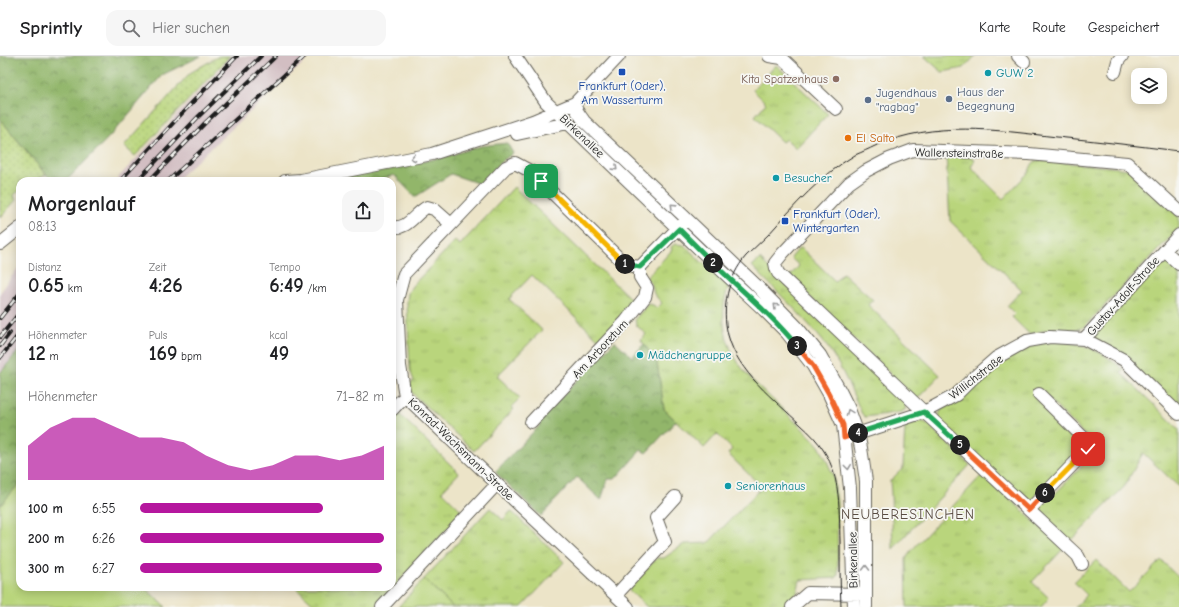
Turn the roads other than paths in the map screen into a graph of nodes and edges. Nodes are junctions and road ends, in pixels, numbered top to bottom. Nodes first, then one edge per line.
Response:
1 (515, 56) edge
2 (618, 56) edge
3 (769, 56) edge
4 (1122, 56) edge
5 (1115, 72) dead end
6 (575, 103) junction
7 (836, 109) dead end
8 (557, 112) junction
9 (568, 122) junction
10 (451, 148) junction
11 (317, 177) edge
12 (1179, 211) edge
13 (687, 220) junction
14 (451, 224) junction
15 (396, 228) edge
16 (679, 229) junction
17 (16, 231) edge
18 (1179, 236) edge
19 (0, 244) edge
20 (1165, 250) junction
21 (1179, 264) edge
22 (640, 267) junction
23 (1089, 342) junction
24 (1039, 394) dead end
25 (405, 396) junction
26 (396, 406) edge
27 (924, 412) junction
28 (1179, 414) edge
29 (530, 422) dead end
30 (858, 434) junction
31 (844, 438) junction
32 (497, 484) junction
33 (675, 497) dead end
34 (1029, 510) junction
35 (1082, 564) dead end
36 (853, 594) junction
37 (616, 595) junction
38 (866, 595) junction
39 (382, 607) edge
40 (628, 607) edge
41 (792, 607) edge
42 (854, 607) edge
43 (866, 607) edge

1 - 8 street
2 - 6 street
3 - 7 street
4 - 5 street
6 - 8 street, Birkenallee
13 -> 6 street, Birkenallee
8 - 9 street, Birkenallee
8 - 10 street
9 - 10 street
9 -> 16 street, Birkenallee
10 -> 11 street
12 - 27 street, Wallensteinstraße
13 - 16 street
30 -> 13 street, Birkenallee
14 - 15 street
14 - 22 street, Konrad-Wachsmann-Straße
14 - 25 street, Konrad-Wachsmann-Straße
16 - 22 street
16 - 31 street, Birkenallee
17 - 19 street
18 - 20 street, Gustav-Adolf-Straße
20 - 21 street
20 - 23 street, Gustav-Adolf-Straße
22 - 29 street, Am Arboretum
23 - 27 street, Willichstraße
23 - 28 street, Willichstraße
24 - 34 street
25 - 26 street
25 - 32 street, Konrad-Wachsmann-Straße
27 - 30 street, Willichstraße
27 - 34 street
30 - 31 street, Willichstraße
38 -> 30 street, Birkenallee
31 -> 36 street, Birkenallee
32 - 37 street, Konrad-Wachsmann-Straße
32 - 39 street
33 - 37 street
34 - 35 street
36 - 38 street
36 - 41 street
36 - 42 street, Birkenallee
37 - 40 street, Konrad-Wachsmann-Straße
38 - 43 street, Birkenallee

